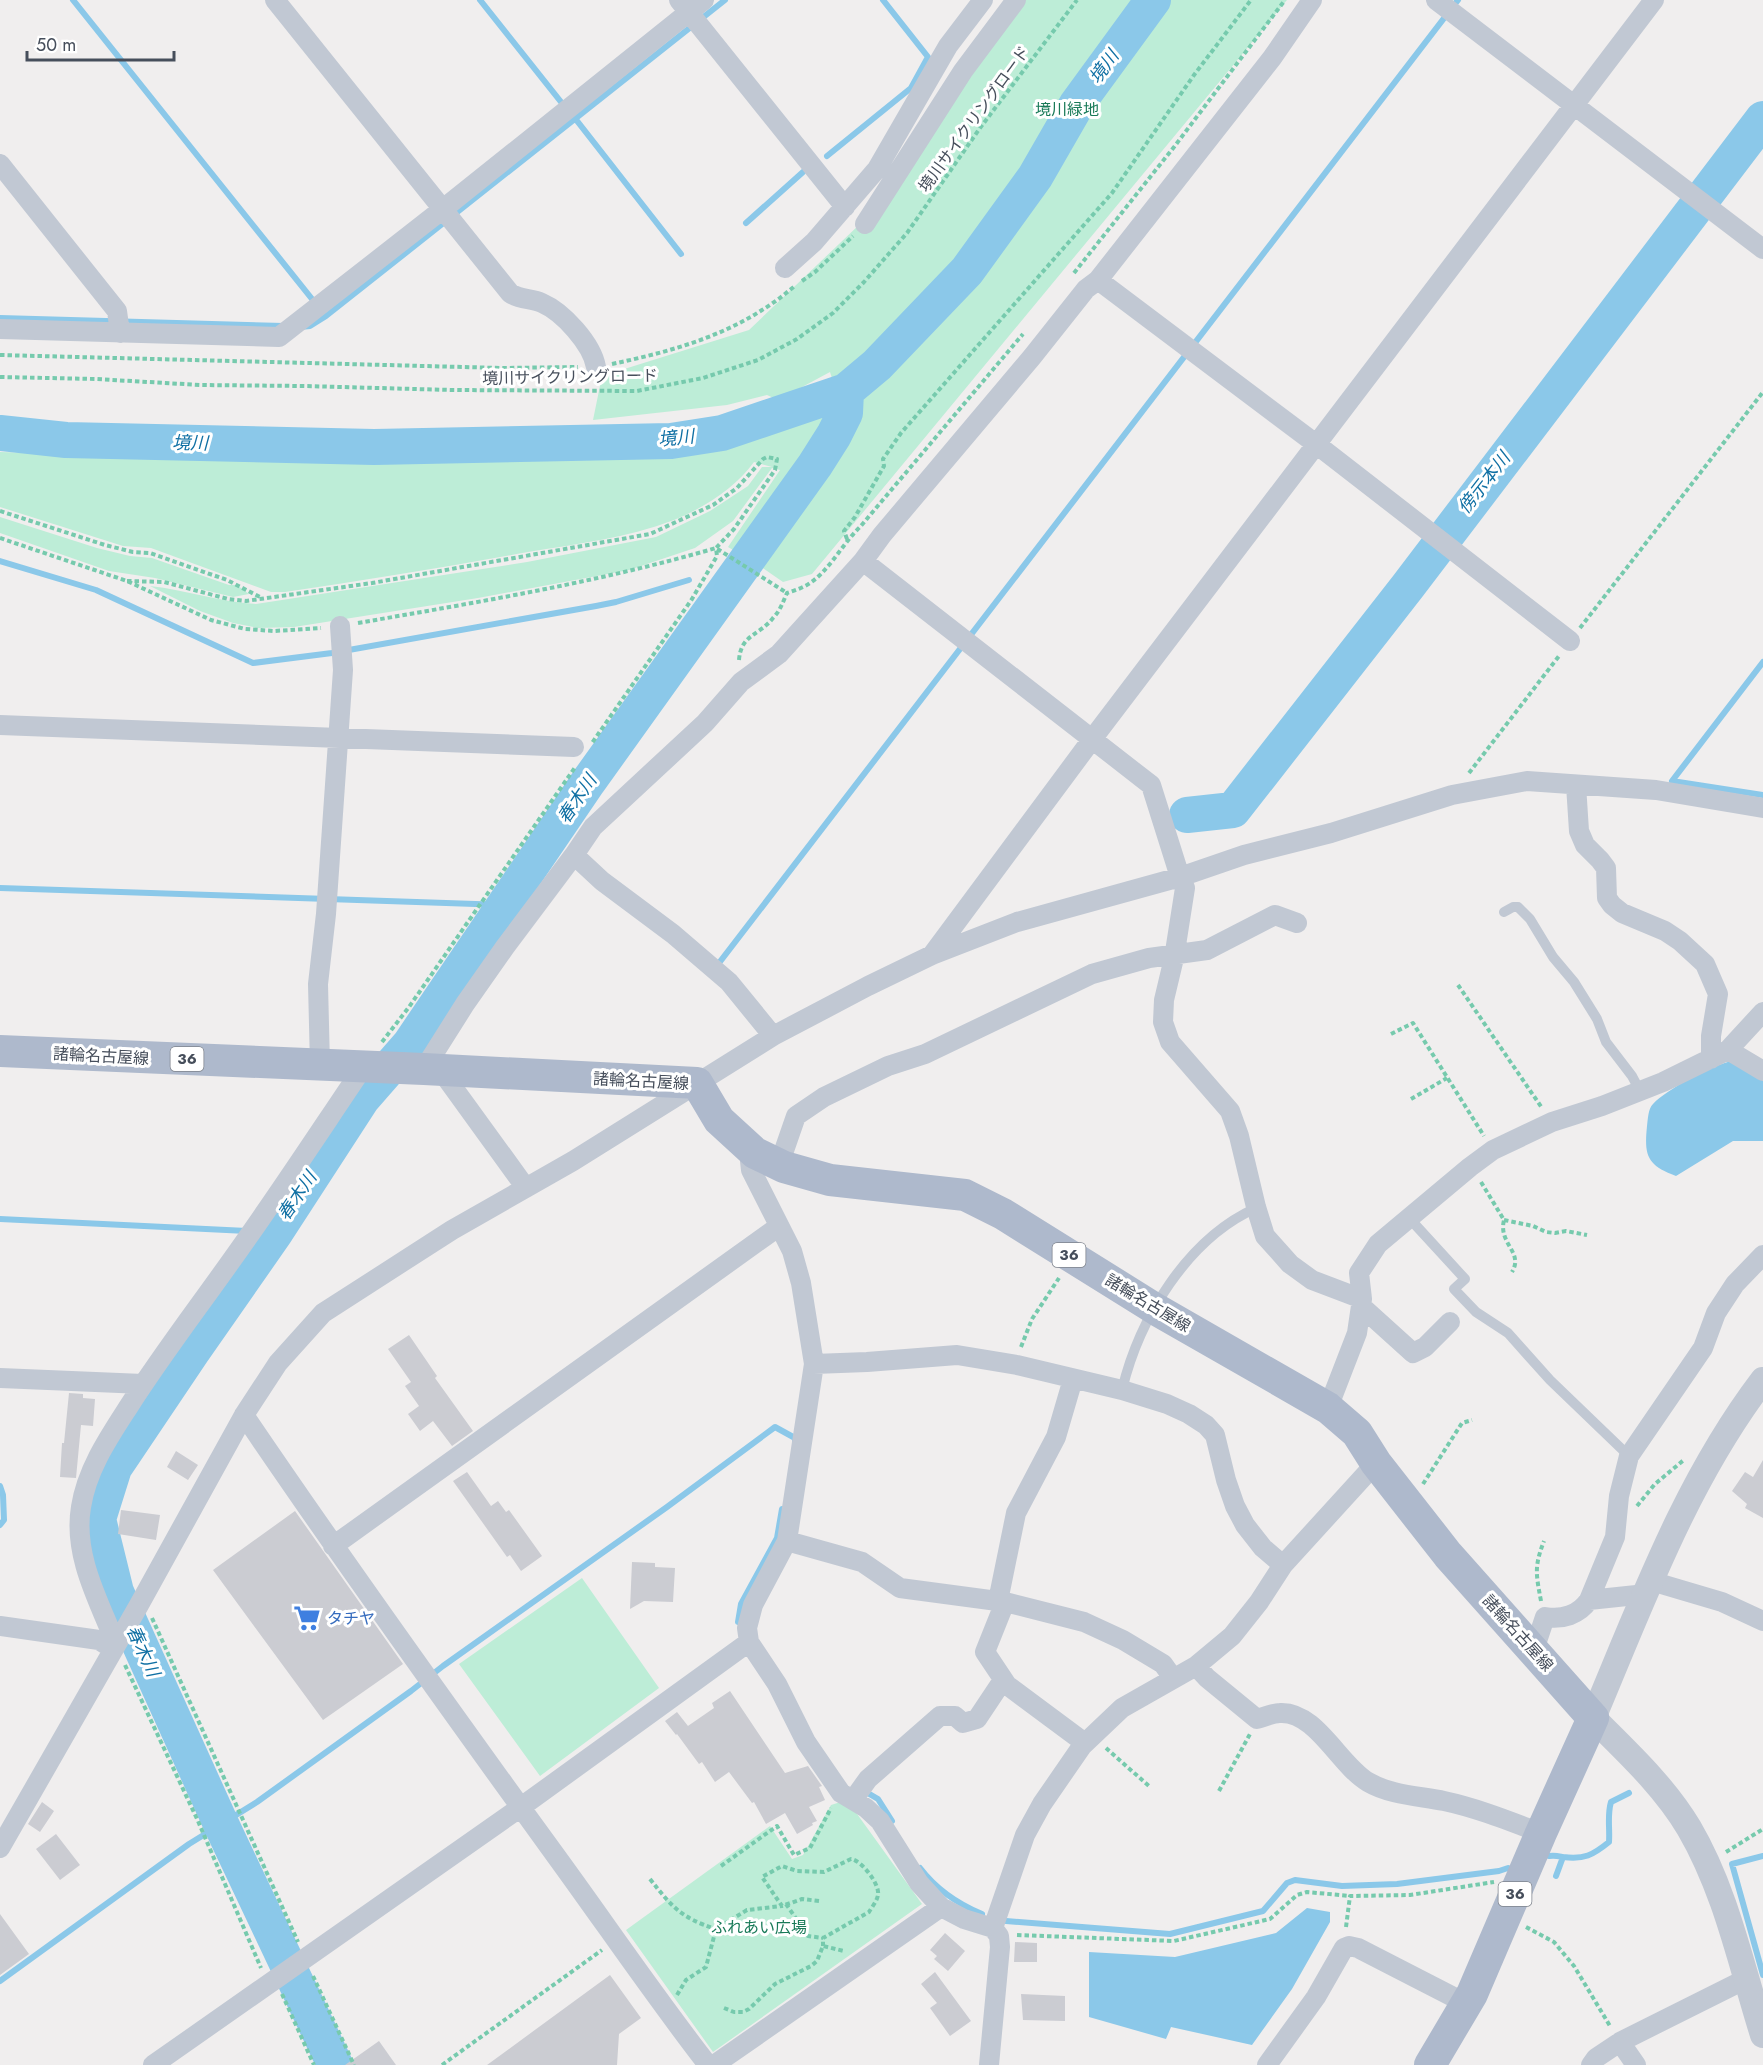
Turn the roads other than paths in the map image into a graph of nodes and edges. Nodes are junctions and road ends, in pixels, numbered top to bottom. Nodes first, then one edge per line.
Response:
1 (275, 0) edge
2 (983, 0) edge
3 (1016, 0) edge
4 (1312, 0) edge
5 (1436, 0) edge
6 (1654, 0) edge
7 (690, 4) edge
8 (1573, 106) junction
9 (0, 164) edge
10 (845, 207) junction
11 (443, 209) junction
12 (865, 224) road end
13 (1763, 249) edge
14 (785, 268) dead end
15 (1098, 280) junction
16 (0, 329) edge
17 (120, 333) junction
18 (596, 367) road end
19 (1316, 444) junction
20 (863, 561) junction
21 (340, 627) road end
22 (1570, 641) road end
23 (0, 725) edge
24 (338, 738) junction
25 (1093, 738) junction
26 (574, 747) dead end
27 (1576, 785) junction
28 (1763, 808) edge
29 (574, 855) junction
30 (1180, 877) junction
31 (1504, 912) dead end
32 (1297, 922) dead end
33 (932, 955) junction
34 (1174, 956) junction
35 (1763, 1012) edge
36 (773, 1036) junction
37 (0, 1051) edge
38 (1719, 1054) junction
39 (320, 1065) junction
40 (369, 1067) junction
41 (428, 1070) junction
42 (1763, 1071) edge
43 (697, 1083) junction
44 (1640, 1091) junction
45 (767, 1159) junction
46 (526, 1188) junction
47 (1256, 1208) junction
48 (1410, 1220) junction
49 (778, 1227) junction
50 (1763, 1255) edge
51 (1361, 1302) junction
52 (1154, 1308) junction
53 (1450, 1322) dead end
54 (814, 1364) junction
55 (0, 1377) edge
56 (1074, 1379) junction
57 (1763, 1380) edge
58 (143, 1384) junction
59 (1122, 1390) junction
60 (1328, 1408) junction
61 (244, 1415) junction
62 (1629, 1456) junction
63 (1376, 1463) junction
64 (787, 1541) junction
65 (333, 1546) junction
66 (1283, 1565) junction
67 (1648, 1588) junction
68 (1589, 1600) junction
69 (1002, 1601) junction
70 (1763, 1621) edge
71 (108, 1625) dead end
72 (0, 1626) edge
73 (749, 1642) junction
74 (115, 1646) junction
75 (1534, 1650) junction
76 (1196, 1666) junction
77 (1173, 1678) junction
78 (1003, 1680) junction
79 (1593, 1718) junction
80 (1089, 1739) junction
81 (847, 1796) junction
82 (521, 1807) junction
83 (1541, 1833) junction
84 (0, 1848) edge
85 (941, 1907) junction
86 (996, 1932) junction
87 (1754, 1992) edge
88 (1467, 2004) junction
89 (1763, 2035) edge
90 (1620, 2042) junction
91 (153, 2065) edge
92 (708, 2065) edge
93 (714, 2065) edge
94 (990, 2065) edge
95 (1267, 2065) edge
96 (1430, 2065) edge
97 (1591, 2065) edge
98 (1636, 2065) edge

1 - 11 street
2 - 10 street
3 - 12 street
4 - 15 street
5 - 8 street
6 - 8 street
7 - 10 street
7 - 11 street
8 - 13 street
8 - 19 street
9 - 17 street
10 - 14 street
11 - 17 street
11 - 18 street
15 - 19 street
15 - 20 street
16 - 17 street
19 - 22 street
19 - 25 street
20 - 25 street
20 - 29 street
21 - 24 street
23 - 24 street
24 - 26 street
24 - 39 street
25 - 30 street
25 - 33 street
27 - 28 street
27 - 30 street
27 - 38 street
29 - 36 street
29 - 41 street
30 - 33 street
30 - 34 street
31 - 44 lane
32 - 34 street
33 - 36 street
34 - 45 street
34 - 47 street
35 - 38 street
36 - 43 street
37 - 39 main road, 諸輪名古屋線 / 36
38 - 42 street
38 - 44 street
39 - 40 main road, 諸輪名古屋線 / 36
40 - 41 main road, 諸輪名古屋線 / 36
40 - 58 street
41 - 43 main road, 諸輪名古屋線 / 36
41 - 46 street
43 - 45 main road, 諸輪名古屋線 / 36
43 - 46 street
44 - 48 street
45 - 49 street
45 - 52 main road, 諸輪名古屋線 / 36
46 - 61 street
47 - 51 street
47 - 52 lane
48 - 51 street
48 - 62 lane
49 - 54 street
49 - 65 street
50 - 62 street
51 - 53 street
51 - 60 street
52 - 59 lane
52 - 60 main road, 諸輪名古屋線 / 36
54 - 56 street
54 - 64 street
55 - 58 street
56 - 59 street
56 - 69 street
57 - 67 street
58 - 71 street
59 - 66 street
60 - 63 main road, 諸輪名古屋線 / 36
61 - 65 street
61 - 74 street
62 - 68 street
63 - 66 street
63 - 75 main road, 諸輪名古屋線 / 36
64 - 69 street
64 - 73 street
65 - 82 street
66 - 76 street
67 - 68 street
67 - 70 street
67 - 79 street
68 - 75 street
69 - 77 street
69 - 78 street
72 - 74 street
73 - 81 street
73 - 82 street
74 - 84 street
75 - 79 main road, 諸輪名古屋線 / 36
76 - 77 street
76 - 83 street
77 - 80 street
78 - 80 street
78 - 81 street
79 - 83 main road, 36
79 - 87 street
80 - 86 street
81 - 85 street
82 - 91 street
82 - 92 street
83 - 88 main road, 36
85 - 86 street
85 - 93 street
86 - 94 street
87 - 89 street
87 - 90 street
88 - 95 street
88 - 96 main road, 36
90 - 97 street
90 - 98 street

